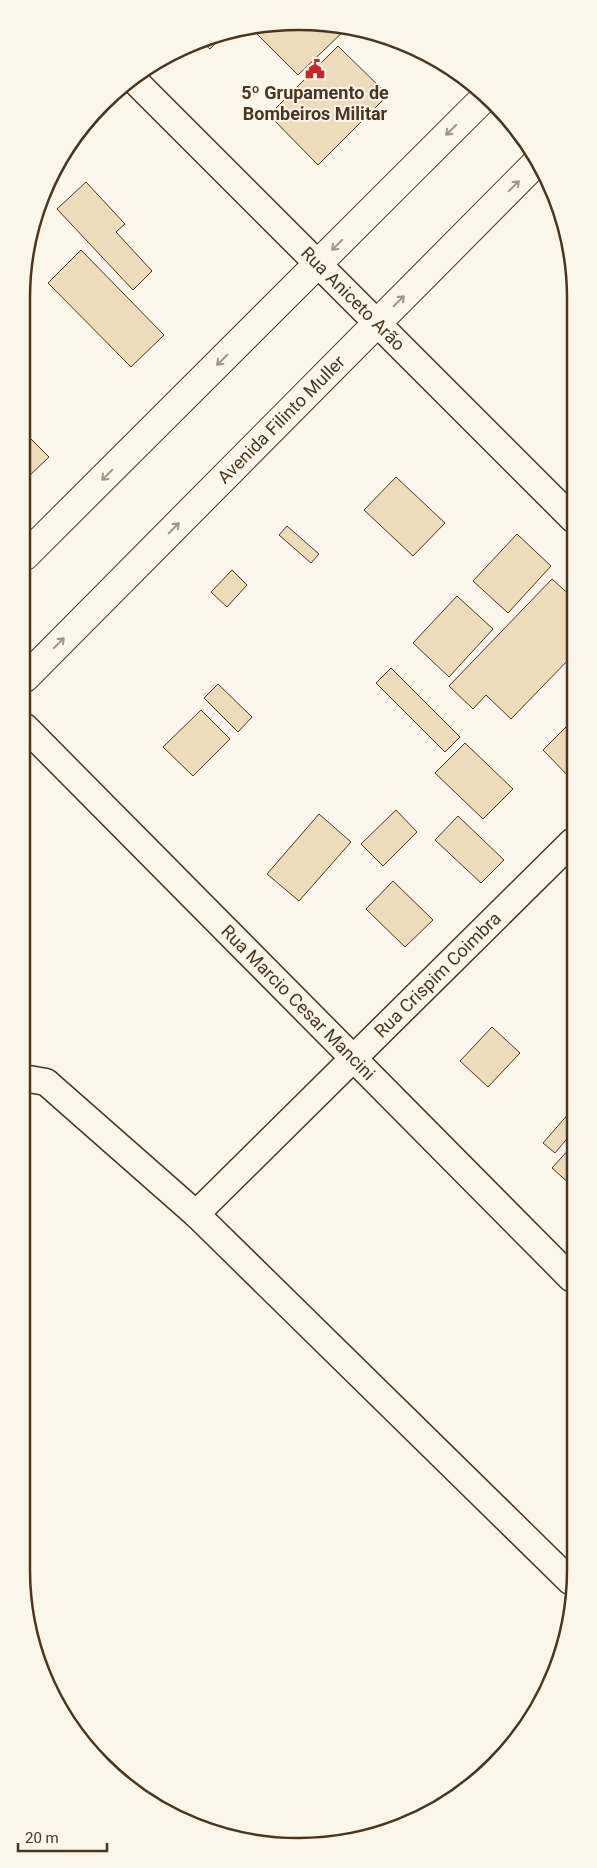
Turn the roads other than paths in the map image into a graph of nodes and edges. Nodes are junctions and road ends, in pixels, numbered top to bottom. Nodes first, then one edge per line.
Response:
1 (137, 83) edge
2 (480, 101) edge
3 (532, 167) edge
4 (317, 264) junction
5 (377, 324) junction
6 (567, 513) edge
7 (30, 551) edge
8 (30, 673) edge
9 (30, 732) edge
10 (567, 847) edge
11 (353, 1058) junction
12 (30, 1079) edge
13 (196, 1214) junction
14 (567, 1274) edge
15 (567, 1578) edge

1 - 4 street, Rua Aniceto Arão
2 -> 4 main road
5 -> 3 main road, Avenida Filinto Muller
4 - 5 street, Rua Aniceto Arão
4 -> 7 main road
5 - 6 street, Rua Aniceto Arão
8 -> 5 main road, Avenida Filinto Muller
9 - 11 street, Rua Marcio Cesar Mancini
10 - 11 street, Rua Crispim Coimbra
11 - 13 street, Rua Crispim Coimbra
11 - 14 street, Rua Marcio Cesar Mancini
12 - 13 street
13 - 15 street

